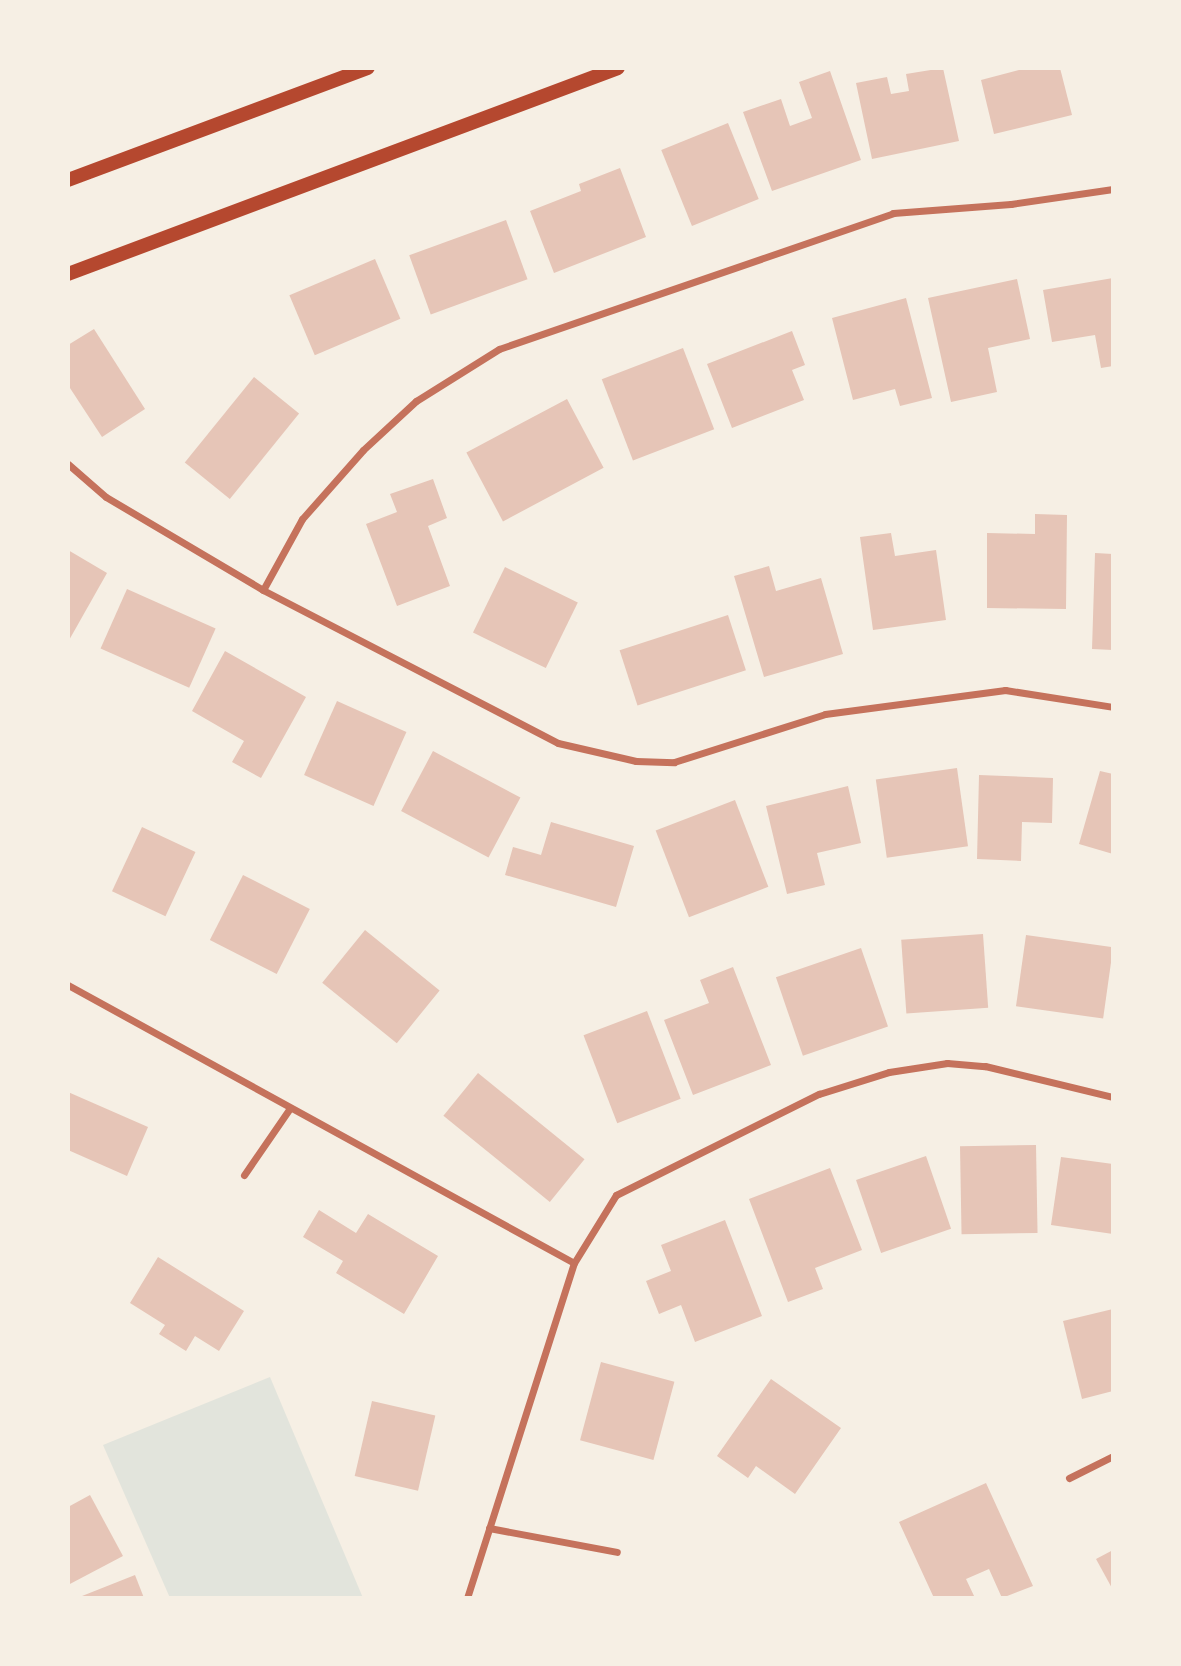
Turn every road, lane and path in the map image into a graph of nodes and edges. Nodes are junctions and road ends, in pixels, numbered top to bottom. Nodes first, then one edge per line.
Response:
1 (368, 68) edge
2 (618, 68) edge
3 (68, 180) edge
4 (1113, 188) edge
5 (68, 274) edge
6 (68, 464) edge
7 (263, 590) junction
8 (1113, 707) edge
9 (68, 985) edge
10 (1113, 1097) edge
11 (290, 1108) junction
12 (244, 1175) dead end
13 (574, 1263) junction
14 (1113, 1456) edge
15 (1069, 1478) dead end
16 (489, 1528) junction
17 (617, 1552) dead end
18 (467, 1598) edge

1 - 3 main road
2 - 5 main road
4 - 7 street
6 - 7 street
7 - 8 street
9 - 11 street
10 - 13 street
11 - 12 street
11 - 13 street
13 - 16 street
14 - 15 street
16 - 17 street
16 - 18 street

